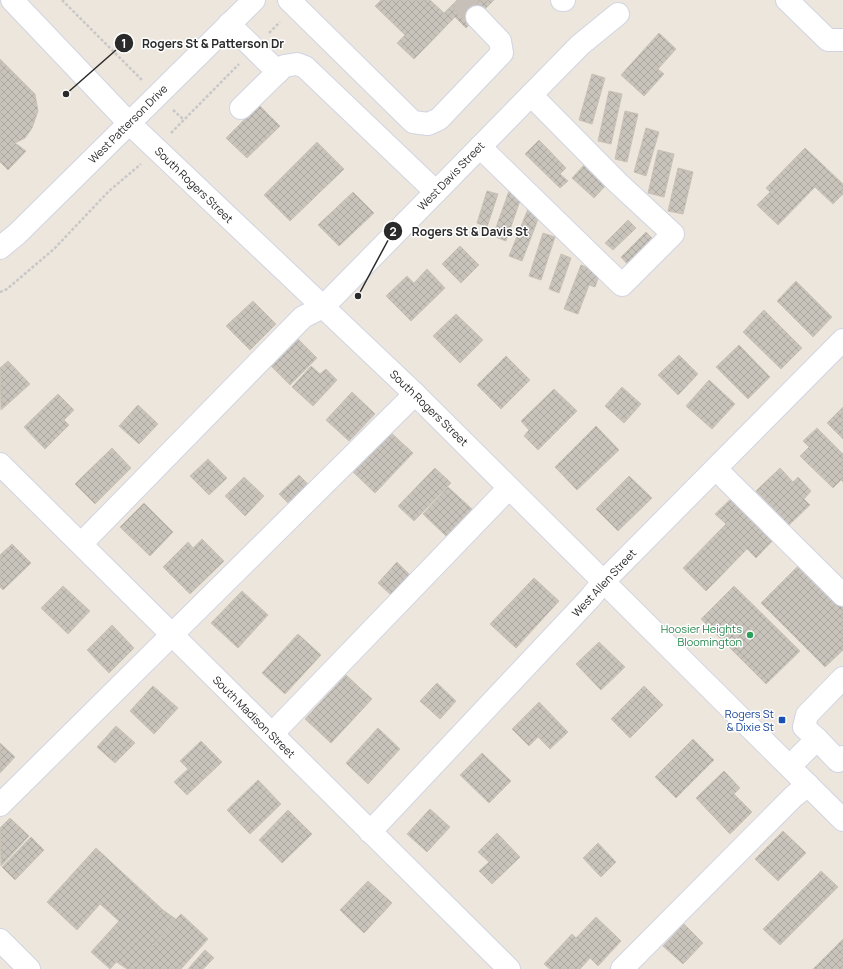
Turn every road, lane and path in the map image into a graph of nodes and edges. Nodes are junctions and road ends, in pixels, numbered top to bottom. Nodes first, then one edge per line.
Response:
1 (12, 0) edge
2 (62, 0) edge
3 (254, 0) edge
4 (289, 0) edge
5 (787, 0) edge
6 (618, 14) dead end
7 (477, 17) tunnel mouth
8 (229, 24) junction
9 (843, 40) edge
10 (278, 72) junction
11 (157, 95) junction
12 (531, 95) junction
13 (241, 108) dead end
14 (184, 120) dead end
15 (129, 123) junction
16 (480, 147) junction
17 (135, 170) dead end
18 (436, 192) junction
19 (0, 248) edge
20 (0, 292) edge
21 (323, 307) junction
22 (843, 340) edge
23 (415, 394) junction
24 (0, 464) edge
25 (716, 469) junction
26 (509, 488) junction
27 (80, 544) junction
28 (603, 582) junction
29 (843, 595) edge
30 (171, 634) junction
31 (843, 678) edge
32 (272, 734) junction
33 (817, 739) junction
34 (843, 757) edge
35 (790, 766) junction
36 (808, 785) junction
37 (0, 805) edge
38 (843, 820) edge
39 (370, 832) junction
40 (0, 940) edge
41 (29, 969) edge
42 (509, 969) edge
43 (622, 969) edge

1 - 15 street, South Rogers Street
2 - 11 path
3 - 8 street, West Patterson Drive
4 - 7 street
5 - 9 street
6 - 12 street, West Davis Street
8 - 10 street
8 - 11 street, West Patterson Drive
10 - 13 street
10 - 18 street
11 - 14 path
11 - 15 street, West Patterson Drive
12 - 16 street, West Davis Street
12 - 16 street
15 - 19 street, West Patterson Drive
15 - 21 street, South Rogers Street
16 - 18 street, West Davis Street
17 - 20 path
18 - 21 street, West Davis Street
21 - 23 street, South Rogers Street
21 - 27 street, West Davis Street
22 - 25 street, West Allen Street
23 - 26 street, South Rogers Street
23 - 30 street
24 - 27 street, South Madison Street
25 - 28 street, West Allen Street
25 - 29 street
26 - 28 street, South Rogers Street
26 - 32 street
27 - 30 street, South Madison Street
28 - 35 street, South Rogers Street
28 - 39 street, West Allen Street
30 - 32 street, South Madison Street
30 - 37 street
31 - 33 street
32 - 39 street, South Madison Street
33 - 34 street
33 - 35 street
35 - 36 street, South Rogers Street
36 - 38 street, South Rogers Street
36 - 43 street
39 - 42 street, South Madison Street
40 - 41 street

